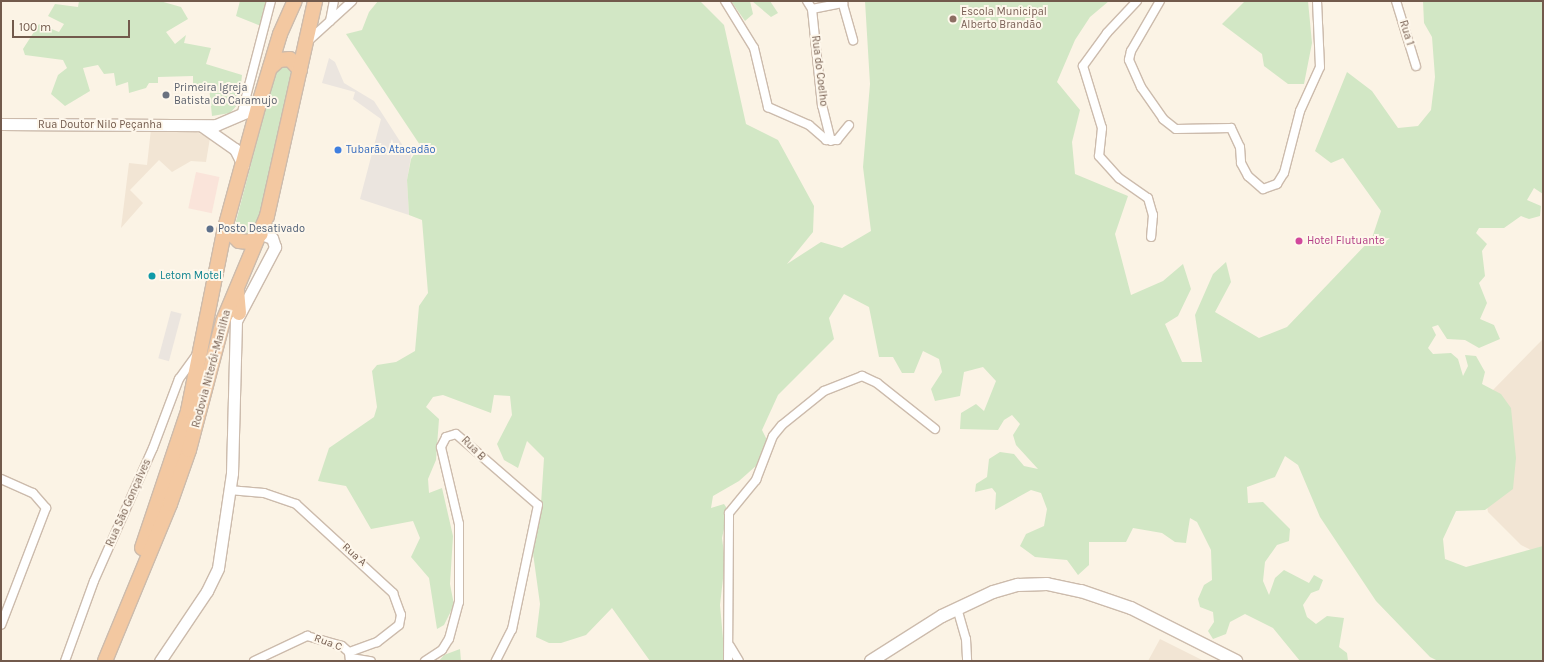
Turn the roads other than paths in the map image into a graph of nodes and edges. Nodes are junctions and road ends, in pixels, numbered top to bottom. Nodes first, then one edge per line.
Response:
1 (272, 1) edge
2 (295, 1) edge
3 (315, 1) edge
4 (334, 1) edge
5 (352, 1) edge
6 (725, 1) edge
7 (807, 1) edge
8 (1137, 1) edge
9 (1160, 1) edge
10 (1316, 1) edge
11 (1396, 1) edge
12 (842, 2) edge
13 (812, 9) junction
14 (330, 21) junction
15 (853, 40) dead end
16 (305, 43) junction
17 (1416, 66) dead end
18 (270, 68) junction
19 (300, 70) junction
20 (258, 107) junction
21 (241, 117) junction
22 (1, 124) edge
23 (198, 124) junction
24 (849, 125) dead end
25 (831, 142) junction
26 (242, 165) junction
27 (225, 228) junction
28 (261, 234) junction
29 (1151, 237) dead end
30 (236, 287) junction
31 (239, 313) junction
32 (202, 350) junction
33 (935, 429) dead end
34 (1, 479) edge
35 (229, 490) junction
36 (957, 608) junction
37 (1, 625) edge
38 (729, 645) junction
39 (350, 657) edge
40 (65, 661) edge
41 (96, 661) edge
42 (105, 661) edge
43 (160, 661) edge
44 (254, 661) edge
45 (371, 661) edge
46 (425, 661) edge
47 (496, 661) edge
48 (728, 661) edge
49 (739, 661) edge
50 (871, 661) edge
51 (967, 661) edge
52 (1236, 661) edge

1 - 21 street
2 - 18 highway, Rodovia Niterói-Manilha
3 - 16 highway, Rodovia Niterói-Manilha
4 - 14 street
5 - 14 street
6 - 25 street
7 - 13 street, Rua do Coelho
8 - 29 street
9 - 10 street
11 - 17 street, Rua 1
12 - 13 street
12 - 15 street
13 - 25 street, Rua do Coelho
14 - 16 street
16 - 19 highway, Rodovia Niterói-Manilha
18 - 19 highway
18 - 20 highway, Rodovia Niterói-Manilha
19 - 28 highway, Rodovia Niterói-Manilha
20 - 21 street, Rua Doutor Nilo Peçanha
20 - 26 highway, Rodovia Niterói-Manilha
21 - 23 street, Rua Doutor Nilo Peçanha
22 - 23 street, Rua Doutor Nilo Peçanha
23 - 26 street, Rua Doutor Nilo Peçanha
24 - 25 street
26 - 27 highway, Rodovia Niterói-Manilha
27 - 28 highway
27 - 32 highway, Rodovia Niterói-Manilha
28 - 30 highway, Rodovia Niterói-Manilha
28 - 31 street
30 - 31 highway
30 - 42 highway, Rodovia Niterói-Manilha
31 - 35 street
32 - 40 street, Rua São Gonçalves
32 - 41 highway, Rodovia Niterói-Manilha
33 - 38 street
34 - 37 street
35 - 39 street, Rua A
35 - 43 street
36 - 50 main road
36 - 51 street
36 - 52 main road
38 - 48 street
38 - 49 street
39 - 44 street, Rua C
39 - 45 street
46 - 47 street, Rua B

